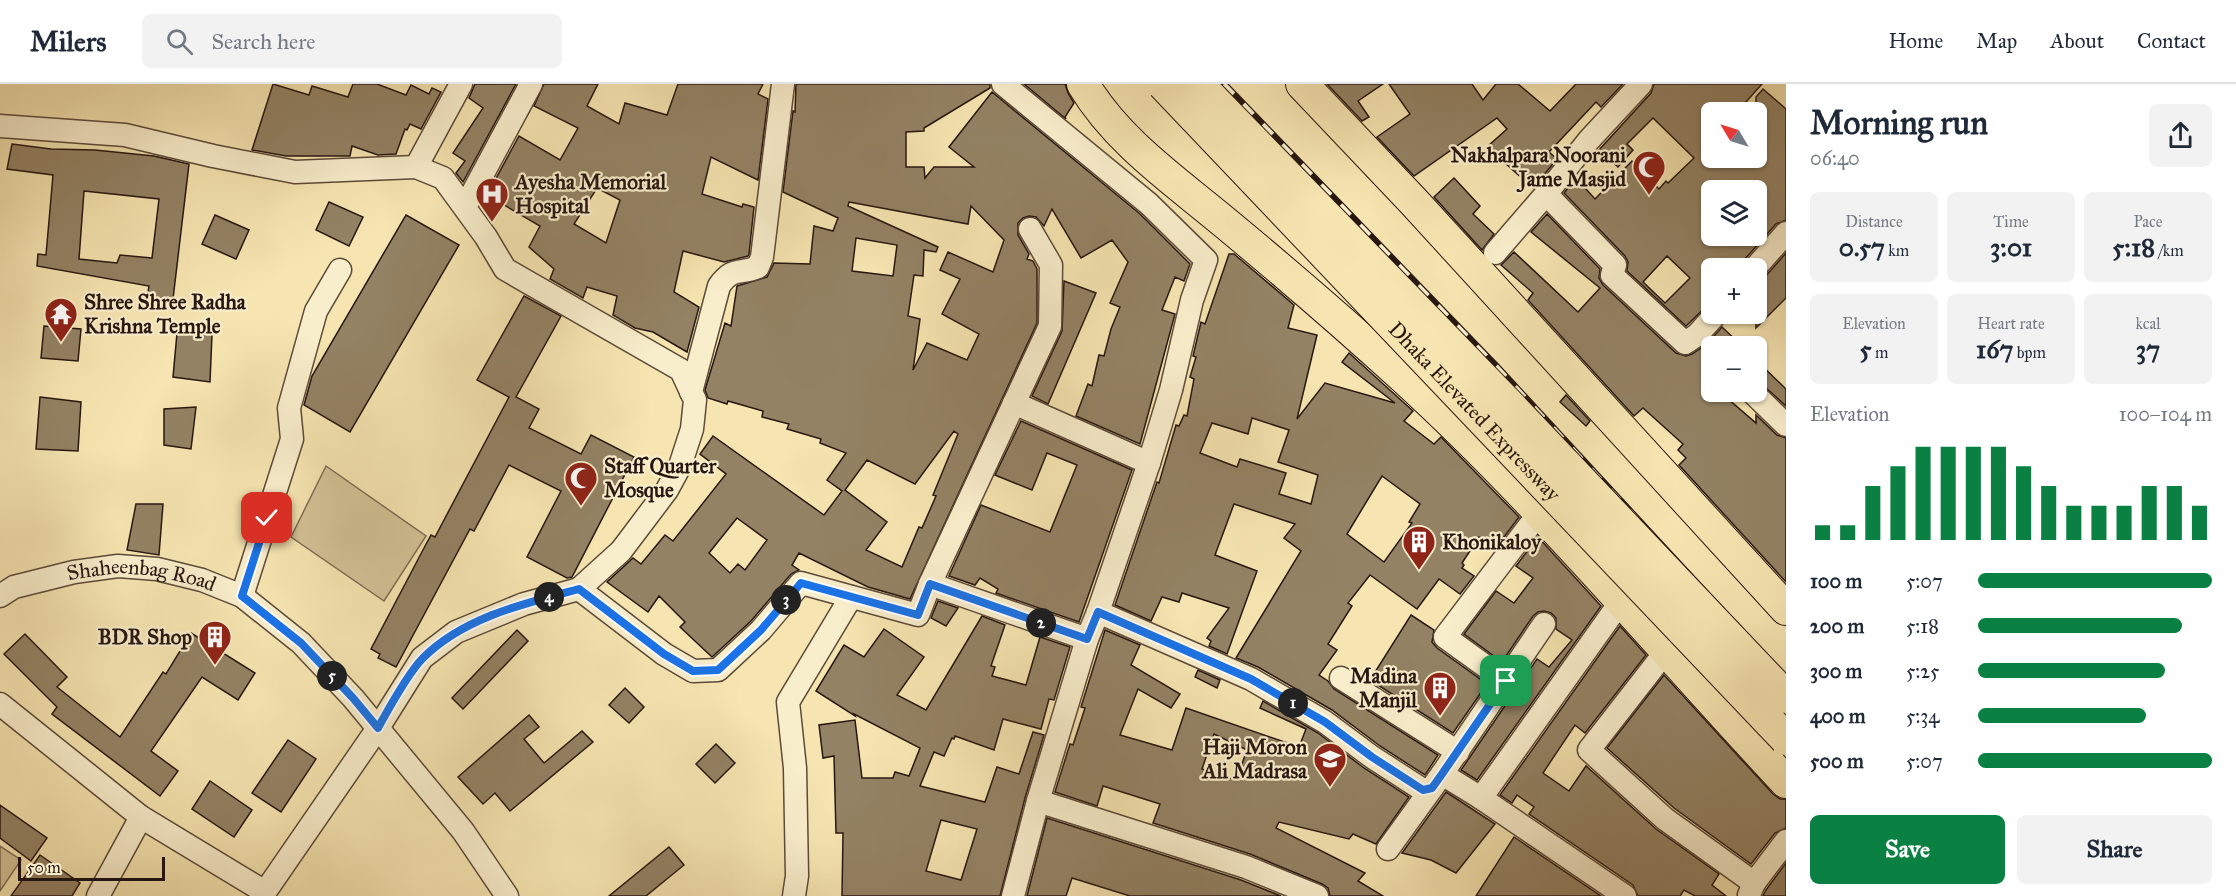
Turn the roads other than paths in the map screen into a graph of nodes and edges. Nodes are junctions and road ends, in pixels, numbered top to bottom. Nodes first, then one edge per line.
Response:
1 (461, 84) edge
2 (531, 84) edge
3 (783, 84) edge
4 (1083, 84) edge
5 (1152, 84) edge
6 (1163, 84) edge
7 (1198, 84) edge
8 (1285, 84) edge
9 (1302, 84) edge
10 (1641, 84) edge
11 (1012, 87) edge
12 (0, 126) edge
13 (416, 167) junction
14 (1546, 194) junction
15 (465, 207) junction
16 (1030, 230) dead end
17 (1786, 233) edge
18 (1495, 253) dead end
19 (1764, 258) edge
20 (340, 270) dead end
21 (1375, 307) junction
22 (1701, 342) edge
23 (691, 392) junction
24 (1594, 400) dead end
25 (1762, 402) edge
26 (1014, 403) junction
27 (1786, 425) edge
28 (1149, 463) junction
29 (1536, 517) dead end
30 (930, 584) junction
31 (579, 589) junction
32 (0, 596) edge
33 (242, 596) junction
34 (851, 597) junction
35 (1619, 604) dead end
36 (1786, 609) edge
37 (1098, 612) junction
38 (1544, 624) dead end
39 (1087, 639) junction
40 (1663, 655) dead end
41 (1341, 678) dead end
42 (1506, 681) junction
43 (1786, 697) edge
44 (0, 704) edge
45 (378, 728) junction
46 (1786, 734) edge
47 (1786, 739) edge
48 (1458, 752) junction
49 (1786, 782) edge
50 (1432, 784) junction
51 (1481, 798) junction
52 (1038, 801) junction
53 (141, 817) junction
54 (1786, 841) edge
55 (1388, 849) dead end
56 (1751, 890) edge
57 (98, 896) edge
58 (507, 896) edge
59 (794, 896) edge
60 (1013, 896) edge
61 (1317, 896) edge
62 (1625, 896) edge

1 - 13 street
2 - 15 street
3 - 23 street
4 - 49 highway
5 - 21 street
6 - 21 highway, Dhaka Elevated Expressway, bridge
7 - 43 highway, Dhaka Elevated Expressway, bridge
8 - 24 street
9 - 36 highway
10 - 14 street
11 - 28 street
12 - 13 street
13 - 15 street
14 - 18 street
14 - 22 street
15 - 23 street
16 - 26 street
17 - 19 street
20 - 33 street
21 - 46 street
21 - 47 highway, Dhaka Elevated Expressway, bridge
23 - 31 street
25 - 27 street
26 - 28 street
26 - 30 street
28 - 37 street
29 - 42 street
30 - 34 street
30 - 39 street
31 - 34 street
31 - 45 street
32 - 33 street, Shaheenbag Road
33 - 45 street, Shaheenbag Road
34 - 59 street
35 - 51 street
37 - 39 street
37 - 50 street
38 - 42 street
39 - 52 street
40 - 56 street
41 - 48 street
42 - 48 street
44 - 53 street
45 - 53 street
45 - 58 street, Shaheenbag Road
48 - 50 street
50 - 51 street
50 - 55 street
51 - 62 street
52 - 60 street
52 - 61 street
53 - 57 street
54 - 56 street

